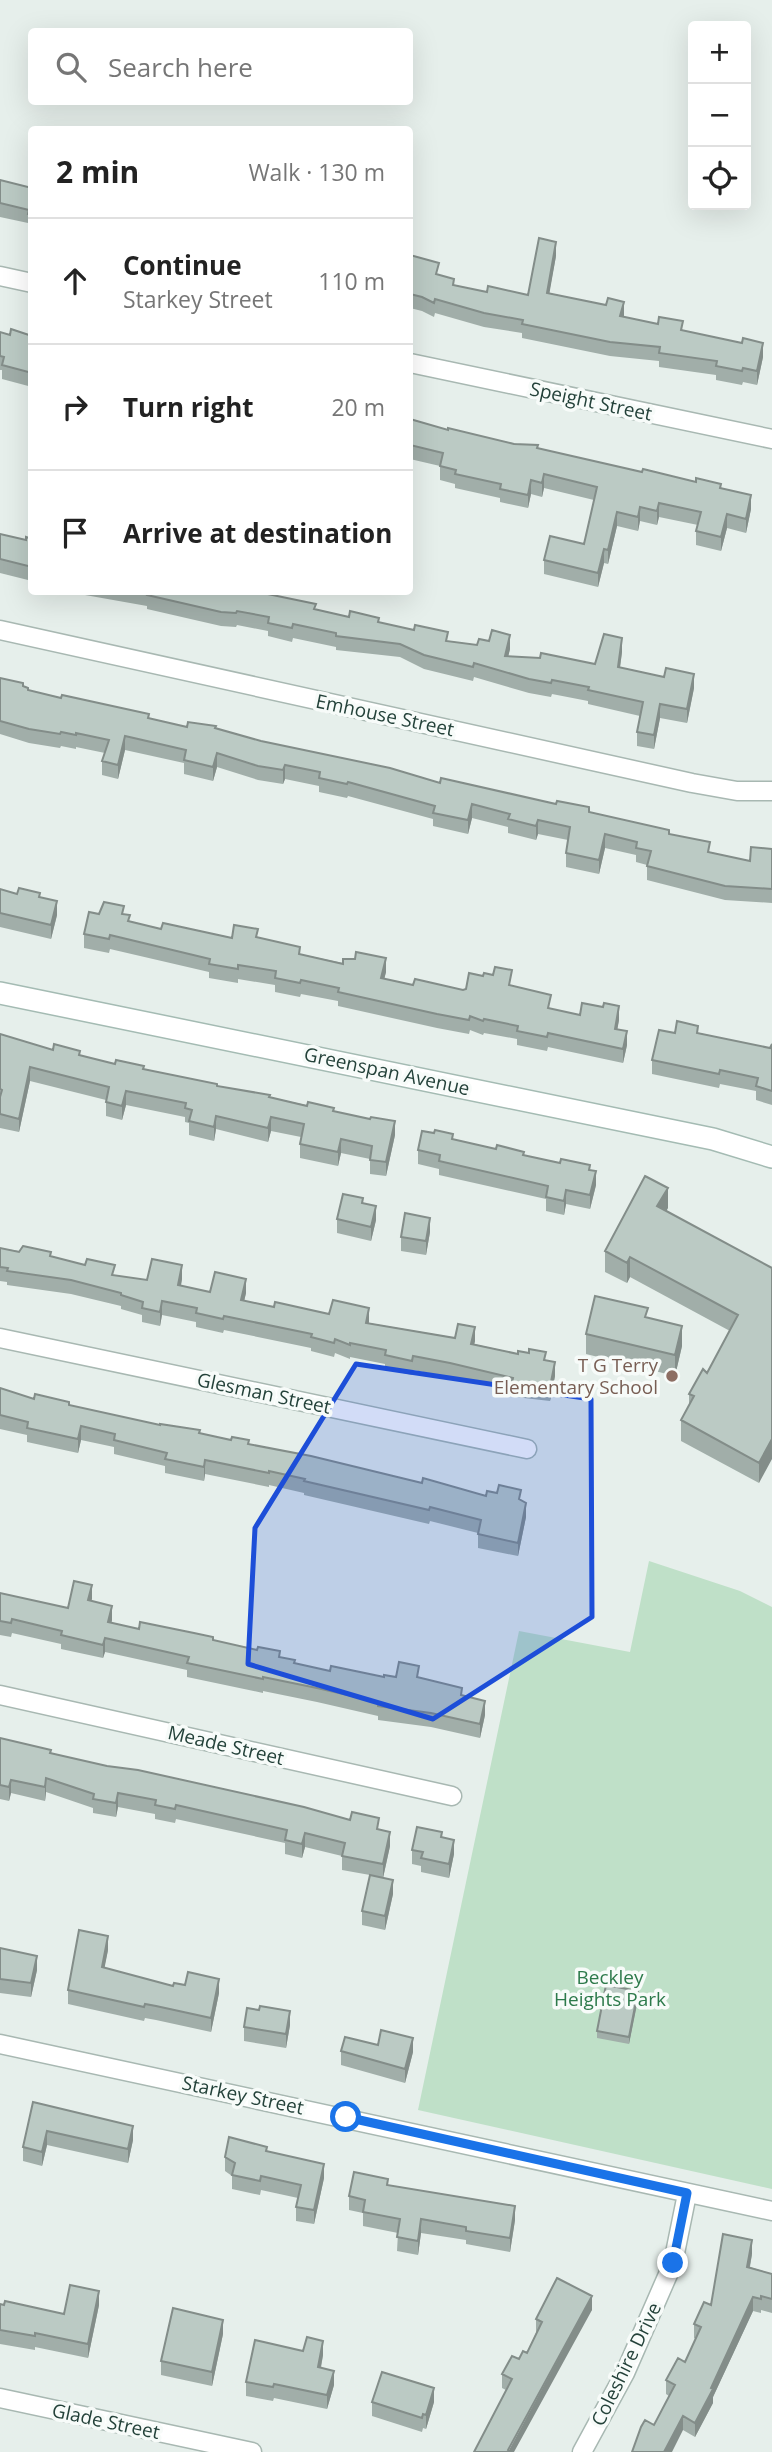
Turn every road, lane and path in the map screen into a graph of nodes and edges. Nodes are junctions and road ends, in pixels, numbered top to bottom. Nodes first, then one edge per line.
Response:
1 (0, 276) edge
2 (28, 282) edge
3 (413, 364) edge
4 (772, 439) edge
5 (0, 630) edge
6 (772, 791) edge
7 (0, 992) edge
8 (772, 1157) edge
9 (0, 1338) edge
10 (527, 1449) dead end
11 (0, 1695) edge
12 (452, 1796) dead end
13 (0, 2044) edge
14 (687, 2193) junction
15 (772, 2211) edge
16 (0, 2398) edge
17 (252, 2452) edge
18 (582, 2452) edge

1 - 2 street
3 - 4 street, Speight Street
5 - 6 street, Emhouse Street
7 - 8 street, Greenspan Avenue
9 - 10 street, Glesman Street
11 - 12 street, Meade Street
13 - 14 street, Starkey Street
14 - 15 street, Starkey Street
14 - 18 street, Coleshire Drive
16 - 17 street, Glade Street

